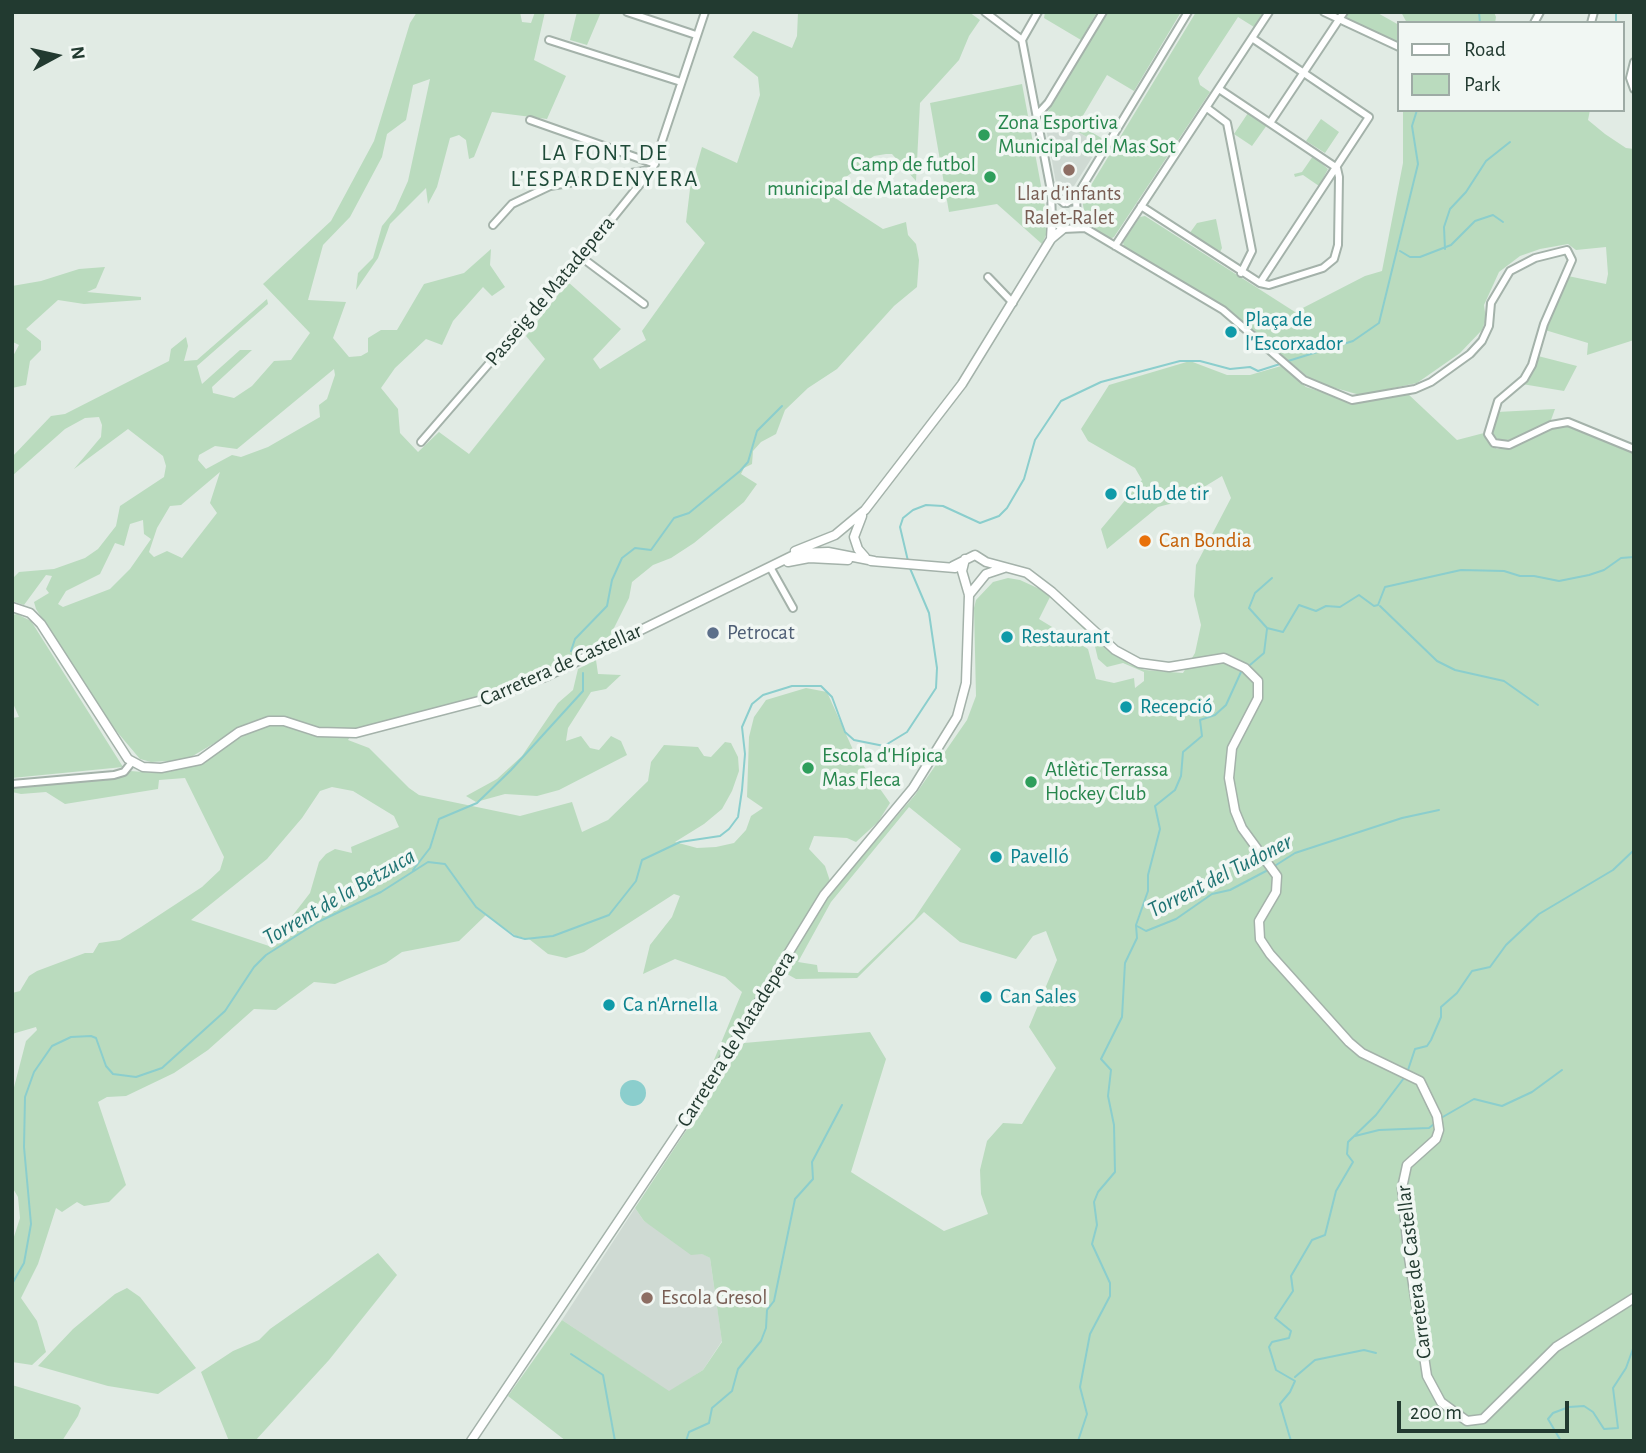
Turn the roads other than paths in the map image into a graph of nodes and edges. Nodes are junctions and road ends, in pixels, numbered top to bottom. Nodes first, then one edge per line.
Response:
1 (626, 12) edge
2 (705, 12) edge
3 (1038, 12) edge
4 (1103, 12) edge
5 (1188, 12) edge
6 (1269, 12) edge
7 (1324, 12) edge
8 (1345, 12) edge
9 (987, 13) edge
10 (1339, 21) junction
11 (696, 36) junction
12 (1252, 38) junction
13 (549, 40) dead end
14 (1022, 40) junction
15 (1398, 47) edge
16 (1634, 62) edge
17 (1303, 73) junction
18 (681, 82) junction
19 (1219, 89) junction
20 (1634, 89) edge
21 (1207, 108) junction
22 (1037, 115) junction
23 (530, 120) dead end
24 (1270, 123) junction
25 (655, 164) junction
26 (1337, 168) junction
27 (650, 170) junction
28 (1051, 191) junction
29 (1076, 197) junction
30 (1065, 203) junction
31 (1141, 206) junction
32 (1052, 211) junction
33 (1077, 214) junction
34 (1052, 221) junction
35 (493, 225) dead end
36 (1085, 228) junction
37 (1066, 229) junction
38 (1051, 239) junction
39 (1115, 246) junction
40 (581, 257) junction
41 (1241, 273) junction
42 (988, 277) dead end
43 (1259, 284) junction
44 (1013, 303) junction
45 (644, 304) dead end
46 (421, 442) dead end
47 (1634, 449) edge
48 (865, 510) junction
49 (829, 538) junction
50 (821, 552) junction
51 (786, 558) junction
52 (870, 559) junction
53 (965, 559) junction
54 (850, 560) junction
55 (986, 562) junction
56 (772, 566) junction
57 (949, 566) junction
58 (1005, 568) junction
59 (964, 575) junction
60 (983, 577) junction
61 (969, 595) junction
62 (12, 607) edge
63 (793, 608) dead end
64 (132, 762) junction
65 (12, 784) edge
66 (1634, 1298) edge
67 (471, 1441) edge

1 - 11 street
2 - 11 street, Passeig de Matadepera
3 - 14 street
4 - 22 street
5 - 29 street
6 - 12 street
7 - 10 street
8 - 10 street
9 - 14 street
10 - 15 street
10 - 17 street
11 - 18 street, Passeig de Matadepera
12 - 17 street
12 - 19 street
13 - 18 street
14 - 22 street
16 - 20 street
17 - 24 street
17 - 26 street
18 - 25 street, Passeig de Matadepera
19 - 21 street
19 - 24 street
21 - 31 street
21 - 41 street
22 - 28 street
23 - 25 street
24 - 26 street
25 - 27 street, Passeig de Matadepera
26 - 43 street
26 - 43 street
27 - 35 street
27 - 40 street, Passeig de Matadepera
28 - 30 street
28 - 32 street
29 - 30 street
29 - 33 street
30 - 32 street
30 - 33 street
31 - 39 street
31 - 41 street
32 - 34 street
33 - 36 street
33 - 37 street
34 - 37 street
34 - 38 street
36 - 37 street
36 - 39 street
37 - 38 street
38 - 44 street
39 - 47 street
40 - 45 street
40 - 46 street, Passeig de Matadepera
41 - 43 street
42 - 44 street
44 - 48 street
48 - 49 street
48 - 52 street
49 - 50 street
49 - 51 street
50 - 51 street, Carretera de Castellar
50 - 52 street, Carretera de Castellar
50 - 54 street
51 - 56 street, Carretera de Castellar
52 - 54 street, Carretera de Castellar
52 - 57 street
53 - 55 street
53 - 57 street
53 - 59 street
54 - 56 street, Carretera de Castellar
55 - 58 street, Carretera de Castellar
55 - 60 street
56 - 63 street
56 - 64 street, Carretera de Castellar
57 - 59 street
58 - 60 street
58 - 66 street, Carretera de Castellar
59 - 60 street
59 - 61 street, Carretera de Matadepera
60 - 61 street
61 - 67 street, Carretera de Matadepera
62 - 64 street
64 - 65 street

